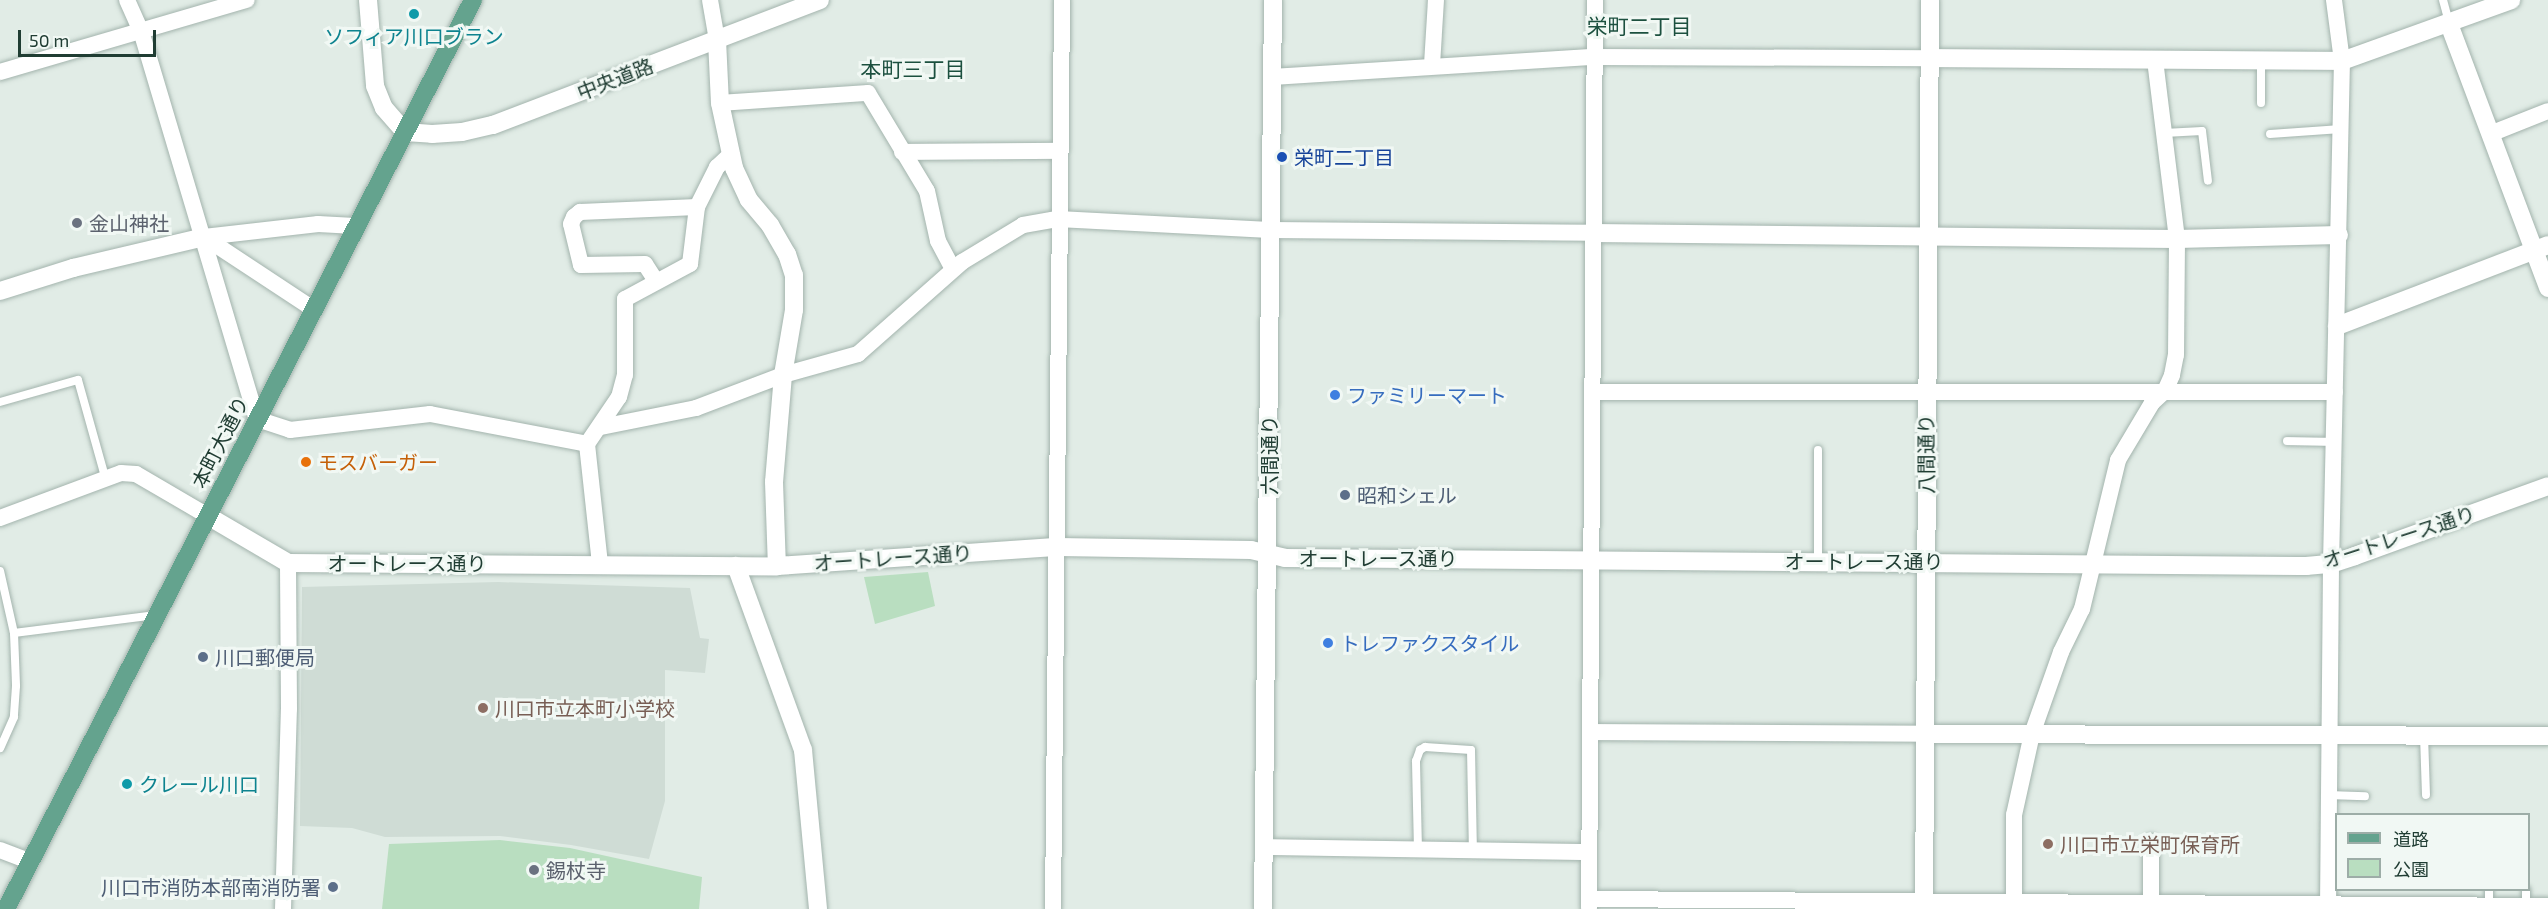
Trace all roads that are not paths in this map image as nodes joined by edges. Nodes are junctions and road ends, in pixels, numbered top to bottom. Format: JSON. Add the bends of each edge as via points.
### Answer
{"nodes":[{"id":1,"x":127,"y":0,"type":"edge"},
{"id":2,"x":247,"y":0,"type":"edge"},
{"id":3,"x":368,"y":0,"type":"edge"},
{"id":4,"x":473,"y":0,"type":"edge"},
{"id":5,"x":710,"y":0,"type":"edge"},
{"id":6,"x":820,"y":0,"type":"edge"},
{"id":7,"x":1062,"y":0,"type":"edge"},
{"id":8,"x":1273,"y":0,"type":"edge"},
{"id":9,"x":1436,"y":0,"type":"edge"},
{"id":10,"x":1594,"y":0,"type":"edge"},
{"id":11,"x":1930,"y":0,"type":"edge"},
{"id":12,"x":2334,"y":0,"type":"edge"},
{"id":13,"x":2443,"y":0,"type":"edge"},
{"id":14,"x":2511,"y":0,"type":"edge"},
{"id":15,"x":2449,"y":24,"type":"junction"},
{"id":16,"x":141,"y":31,"type":"junction"},
{"id":17,"x":717,"y":39,"type":"junction"},
{"id":18,"x":1594,"y":57,"type":"junction"},
{"id":19,"x":1930,"y":58,"type":"junction"},
{"id":20,"x":2155,"y":59,"type":"junction"},
{"id":21,"x":2261,"y":60,"type":"junction"},
{"id":22,"x":2343,"y":61,"type":"junction"},
{"id":23,"x":1432,"y":65,"type":"junction"},
{"id":24,"x":0,"y":72,"type":"edge"},
{"id":25,"x":1272,"y":77,"type":"junction"},
{"id":26,"x":720,"y":103,"type":"junction"},
{"id":27,"x":2261,"y":103,"type":"dead end"},
{"id":28,"x":2548,"y":111,"type":"edge"},
{"id":29,"x":2341,"y":129,"type":"junction"},
{"id":30,"x":405,"y":132,"type":"junction"},
{"id":31,"x":2164,"y":133,"type":"junction"},
{"id":32,"x":2270,"y":134,"type":"dead end"},
{"id":33,"x":2490,"y":134,"type":"junction"},
{"id":34,"x":1059,"y":151,"type":"junction"},
{"id":35,"x":902,"y":152,"type":"junction"},
{"id":36,"x":731,"y":154,"type":"junction"},
{"id":37,"x":2208,"y":182,"type":"dead end"},
{"id":38,"x":697,"y":207,"type":"junction"},
{"id":39,"x":1058,"y":219,"type":"junction"},
{"id":40,"x":355,"y":226,"type":"junction"},
{"id":41,"x":1270,"y":230,"type":"junction"},
{"id":42,"x":1593,"y":233,"type":"junction"},
{"id":43,"x":1928,"y":235,"type":"junction"},
{"id":44,"x":2339,"y":235,"type":"junction"},
{"id":45,"x":204,"y":237,"type":"junction"},
{"id":46,"x":2177,"y":239,"type":"junction"},
{"id":47,"x":2541,"y":248,"type":"edge"},
{"id":48,"x":953,"y":269,"type":"junction"},
{"id":49,"x":656,"y":281,"type":"junction"},
{"id":50,"x":2548,"y":288,"type":"edge"},
{"id":51,"x":0,"y":291,"type":"edge"},
{"id":52,"x":313,"y":309,"type":"junction"},
{"id":53,"x":2337,"y":326,"type":"junction"},
{"id":54,"x":783,"y":375,"type":"junction"},
{"id":55,"x":1926,"y":391,"type":"junction"},
{"id":56,"x":2165,"y":391,"type":"junction"},
{"id":57,"x":1592,"y":392,"type":"junction"},
{"id":58,"x":2335,"y":392,"type":"junction"},
{"id":59,"x":0,"y":402,"type":"edge"},
{"id":60,"x":257,"y":419,"type":"junction"},
{"id":61,"x":600,"y":427,"type":"junction"},
{"id":62,"x":2287,"y":441,"type":"dead end"},
{"id":63,"x":2334,"y":442,"type":"junction"},
{"id":64,"x":587,"y":444,"type":"junction"},
{"id":65,"x":1818,"y":450,"type":"dead end"},
{"id":66,"x":105,"y":477,"type":"junction"},
{"id":67,"x":2548,"y":486,"type":"edge"},
{"id":68,"x":208,"y":516,"type":"junction"},
{"id":69,"x":0,"y":518,"type":"edge"},
{"id":70,"x":1058,"y":547,"type":"junction"},
{"id":71,"x":1268,"y":554,"type":"junction"},
{"id":72,"x":1592,"y":560,"type":"junction"},
{"id":73,"x":1818,"y":561,"type":"junction"},
{"id":74,"x":1926,"y":562,"type":"junction"},
{"id":75,"x":288,"y":563,"type":"junction"},
{"id":76,"x":2091,"y":563,"type":"junction"},
{"id":77,"x":600,"y":564,"type":"junction"},
{"id":78,"x":2331,"y":564,"type":"junction"},
{"id":79,"x":736,"y":566,"type":"junction"},
{"id":80,"x":777,"y":566,"type":"junction"},
{"id":81,"x":0,"y":571,"type":"edge"},
{"id":82,"x":157,"y":615,"type":"junction"},
{"id":83,"x":14,"y":633,"type":"junction"},
{"id":84,"x":1590,"y":732,"type":"junction"},
{"id":85,"x":1924,"y":734,"type":"junction"},
{"id":86,"x":2032,"y":734,"type":"junction"},
{"id":87,"x":2329,"y":734,"type":"junction"},
{"id":88,"x":2424,"y":735,"type":"junction"},
{"id":89,"x":2548,"y":736,"type":"edge"},
{"id":90,"x":0,"y":748,"type":"edge"},
{"id":91,"x":2328,"y":795,"type":"junction"},
{"id":92,"x":2426,"y":795,"type":"dead end"},
{"id":93,"x":2365,"y":796,"type":"dead end"},
{"id":94,"x":2151,"y":842,"type":"dead end"},
{"id":95,"x":1264,"y":847,"type":"junction"},
{"id":96,"x":0,"y":850,"type":"edge"},
{"id":97,"x":1419,"y":851,"type":"junction"},
{"id":98,"x":1473,"y":851,"type":"junction"},
{"id":99,"x":1589,"y":852,"type":"junction"},
{"id":100,"x":31,"y":862,"type":"junction"},
{"id":101,"x":2489,"y":897,"type":"edge"},
{"id":102,"x":2526,"y":898,"type":"edge"},
{"id":103,"x":2151,"y":902,"type":"junction"},
{"id":104,"x":1589,"y":904,"type":"edge"},
{"id":105,"x":1808,"y":904,"type":"edge"},
{"id":106,"x":1924,"y":904,"type":"edge"},
{"id":107,"x":2014,"y":904,"type":"edge"},
{"id":108,"x":2079,"y":905,"type":"edge"},
{"id":109,"x":2185,"y":906,"type":"edge"},
{"id":110,"x":2548,"y":906,"type":"edge"},
{"id":111,"x":2328,"y":907,"type":"edge"},
{"id":112,"x":8,"y":908,"type":"edge"},
{"id":113,"x":283,"y":909,"type":"edge"},
{"id":114,"x":818,"y":909,"type":"edge"},
{"id":115,"x":1053,"y":909,"type":"edge"},
{"id":116,"x":1263,"y":909,"type":"edge"}],
"edges":[{"from":1,"to":16,"type":"street"},
{"from":2,"to":16,"type":"street"},
{"from":3,"to":30,"type":"street","via":[[375,86],[384,108]]},
{"from":4,"to":30,"type":"main road","name":"本町大通り"},
{"from":5,"to":17,"type":"street"},
{"from":6,"to":17,"type":"street","name":"中央道路"},
{"from":7,"to":34,"type":"street"},
{"from":8,"to":25,"type":"street","name":"六間通り"},
{"from":9,"to":23,"type":"street"},
{"from":10,"to":18,"type":"street"},
{"from":11,"to":19,"type":"street","name":"八間通り"},
{"from":12,"to":22,"type":"street"},
{"from":13,"to":15,"type":"lane"},
{"from":14,"to":15,"type":"street"},
{"from":15,"to":22,"type":"street"},
{"from":15,"to":33,"type":"street"},
{"from":16,"to":24,"type":"street"},
{"from":16,"to":45,"type":"street"},
{"from":17,"to":26,"type":"street"},
{"from":17,"to":30,"type":"street","name":"中央道路","via":[[493,125],[462,132]]},
{"from":18,"to":19,"type":"street"},
{"from":18,"to":23,"type":"street"},
{"from":18,"to":42,"type":"street"},
{"from":19,"to":20,"type":"street"},
{"from":19,"to":43,"type":"street","name":"八間通り"},
{"from":20,"to":21,"type":"street"},
{"from":20,"to":31,"type":"street"},
{"from":21,"to":22,"type":"street"},
{"from":21,"to":27,"type":"lane"},
{"from":22,"to":29,"type":"street"},
{"from":23,"to":25,"type":"street"},
{"from":25,"to":41,"type":"street","name":"六間通り"},
{"from":26,"to":35,"type":"street","via":[[868,93]]},
{"from":26,"to":36,"type":"street"},
{"from":28,"to":33,"type":"street"},
{"from":29,"to":32,"type":"lane"},
{"from":29,"to":44,"type":"street"},
{"from":30,"to":40,"type":"main road","name":"本町大通り"},
{"from":31,"to":37,"type":"lane","via":[[2202,131]]},
{"from":31,"to":46,"type":"street"},
{"from":33,"to":47,"type":"street"},
{"from":34,"to":35,"type":"street"},
{"from":34,"to":39,"type":"street"},
{"from":35,"to":48,"type":"street","via":[[927,191],[938,241]]},
{"from":36,"to":38,"type":"street","via":[[717,167]]},
{"from":36,"to":54,"type":"street","via":[[749,200],[770,225],[794,275],[794,310]]},
{"from":38,"to":49,"type":"street","via":[[690,264]]},
{"from":38,"to":49,"type":"street","via":[[580,212],[574,217],[571,224],[581,265],[645,264]]},
{"from":39,"to":41,"type":"street"},
{"from":39,"to":48,"type":"street","via":[[1023,225]]},
{"from":39,"to":70,"type":"street"},
{"from":40,"to":45,"type":"street","via":[[318,224]]},
{"from":40,"to":52,"type":"main road","name":"本町大通り"},
{"from":41,"to":42,"type":"street"},
{"from":41,"to":71,"type":"street","name":"六間通り"},
{"from":42,"to":43,"type":"street"},
{"from":42,"to":57,"type":"street"},
{"from":43,"to":46,"type":"street"},
{"from":43,"to":55,"type":"street","name":"八間通り"},
{"from":44,"to":46,"type":"street"},
{"from":44,"to":53,"type":"street"},
{"from":45,"to":51,"type":"street","via":[[73,268]]},
{"from":45,"to":52,"type":"street"},
{"from":45,"to":60,"type":"street"},
{"from":46,"to":56,"type":"street","via":[[2176,355]]},
{"from":47,"to":50,"type":"street"},
{"from":47,"to":53,"type":"street"},
{"from":48,"to":54,"type":"street","via":[[858,354]]},
{"from":49,"to":61,"type":"street","via":[[626,299],[625,375],[618,397]]},
{"from":52,"to":60,"type":"main road","name":"本町大通り"},
{"from":53,"to":58,"type":"street"},
{"from":54,"to":61,"type":"street","via":[[696,408]]},
{"from":54,"to":80,"type":"street","via":[[774,482]]},
{"from":55,"to":56,"type":"street"},
{"from":55,"to":57,"type":"street"},
{"from":55,"to":74,"type":"street","name":"八間通り"},
{"from":56,"to":58,"type":"street"},
{"from":56,"to":76,"type":"street","via":[[2152,403],[2118,460]]},
{"from":57,"to":72,"type":"street"},
{"from":58,"to":63,"type":"street"},
{"from":59,"to":66,"type":"lane","via":[[78,380]]},
{"from":60,"to":64,"type":"street","via":[[290,430],[430,414]]},
{"from":60,"to":68,"type":"main road","name":"本町大通り"},
{"from":61,"to":64,"type":"street"},
{"from":62,"to":63,"type":"lane"},
{"from":63,"to":78,"type":"street"},
{"from":64,"to":77,"type":"street"},
{"from":65,"to":73,"type":"lane"},
{"from":66,"to":68,"type":"street","via":[[136,474]]},
{"from":66,"to":69,"type":"street"},
{"from":67,"to":78,"type":"street","name":"オートレース通り"},
{"from":68,"to":75,"type":"street"},
{"from":68,"to":82,"type":"main road","name":"本町大通り"},
{"from":70,"to":71,"type":"street","name":"オートレース通り","via":[[1251,550]]},
{"from":70,"to":80,"type":"street","name":"オートレース通り"},
{"from":70,"to":115,"type":"street"},
{"from":71,"to":72,"type":"street","name":"オートレース通り","via":[[1285,558]]},
{"from":71,"to":95,"type":"street","name":"六間通り"},
{"from":72,"to":73,"type":"street","name":"オートレース通り"},
{"from":72,"to":84,"type":"street"},
{"from":73,"to":74,"type":"street","name":"オートレース通り"},
{"from":74,"to":76,"type":"street","name":"オートレース通り"},
{"from":74,"to":85,"type":"street","name":"八間通り"},
{"from":75,"to":77,"type":"street","name":"オートレース通り"},
{"from":75,"to":113,"type":"street","via":[[289,709]]},
{"from":76,"to":78,"type":"street","name":"オートレース通り"},
{"from":76,"to":86,"type":"street","via":[[2082,609],[2061,652]]},
{"from":77,"to":79,"type":"street","name":"オートレース通り"},
{"from":78,"to":87,"type":"street"},
{"from":79,"to":80,"type":"street","name":"オートレース通り"},
{"from":79,"to":114,"type":"street","via":[[803,750]]},
{"from":81,"to":83,"type":"lane"},
{"from":82,"to":83,"type":"lane"},
{"from":82,"to":100,"type":"main road","name":"本町大通り"},
{"from":83,"to":90,"type":"lane","via":[[14,717]]},
{"from":84,"to":85,"type":"street"},
{"from":84,"to":99,"type":"street"},
{"from":85,"to":86,"type":"street"},
{"from":85,"to":106,"type":"street","name":"八間通り"},
{"from":86,"to":87,"type":"street"},
{"from":86,"to":107,"type":"street","via":[[2014,815]]},
{"from":87,"to":88,"type":"street"},
{"from":87,"to":91,"type":"street"},
{"from":88,"to":89,"type":"street"},
{"from":88,"to":92,"type":"lane"},
{"from":91,"to":93,"type":"lane"},
{"from":91,"to":111,"type":"street"},
{"from":94,"to":103,"type":"street"},
{"from":95,"to":97,"type":"street"},
{"from":95,"to":116,"type":"street","name":"六間通り"},
{"from":96,"to":100,"type":"street"},
{"from":97,"to":98,"type":"street"},
{"from":97,"to":98,"type":"lane","via":[[1416,761],[1425,747],[1471,750]]},
{"from":98,"to":99,"type":"street"},
{"from":99,"to":104,"type":"street"},
{"from":100,"to":112,"type":"main road","name":"本町大通り"},
{"from":101,"to":102,"type":"street"},
{"from":101,"to":111,"type":"street"},
{"from":102,"to":110,"type":"street"},
{"from":103,"to":108,"type":"street"},
{"from":103,"to":109,"type":"street"},
{"from":104,"to":105,"type":"street"},
{"from":105,"to":106,"type":"street"},
{"from":106,"to":107,"type":"street"},
{"from":107,"to":108,"type":"street"},
{"from":109,"to":111,"type":"street"}]}
